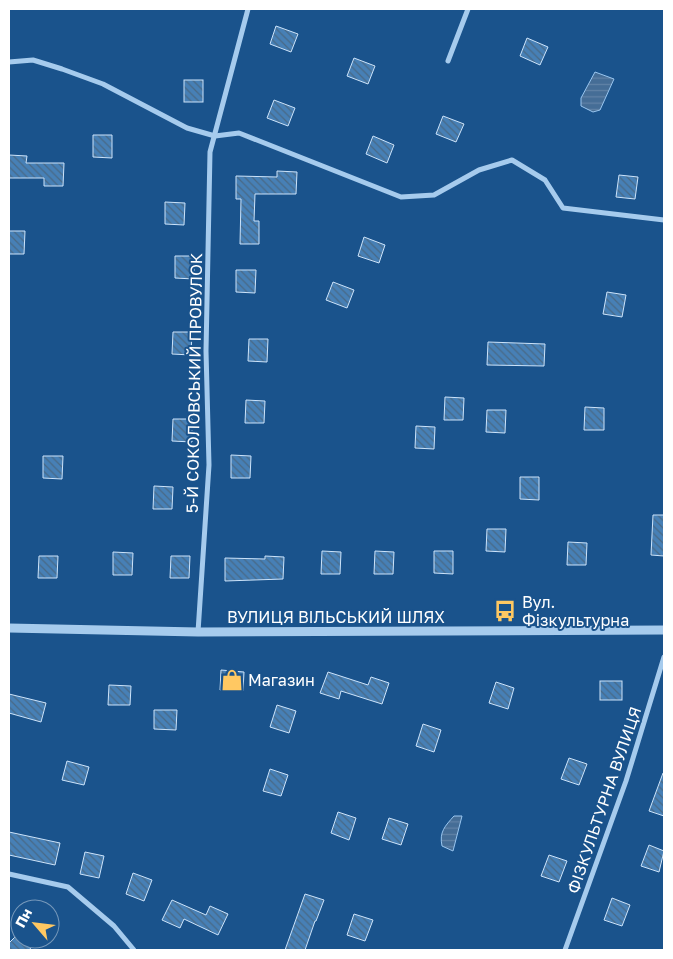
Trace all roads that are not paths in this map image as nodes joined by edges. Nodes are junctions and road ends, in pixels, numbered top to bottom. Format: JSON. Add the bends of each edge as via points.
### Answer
{"nodes":[{"id":1,"x":248,"y":9,"type":"edge"},
{"id":2,"x":468,"y":9,"type":"edge"},
{"id":3,"x":448,"y":61,"type":"dead end"},
{"id":4,"x":9,"y":62,"type":"edge"},
{"id":5,"x":215,"y":136,"type":"junction"},
{"id":6,"x":664,"y":220,"type":"edge"},
{"id":7,"x":9,"y":628,"type":"edge"},
{"id":8,"x":664,"y":630,"type":"edge"},
{"id":9,"x":198,"y":632,"type":"junction"},
{"id":10,"x":664,"y":657,"type":"edge"},
{"id":11,"x":9,"y":874,"type":"edge"},
{"id":12,"x":134,"y":950,"type":"edge"},
{"id":13,"x":566,"y":950,"type":"edge"}],
"edges":[{"from":1,"to":5,"type":"street","name":"5-Й СОКОЛОВСЬКИЙ ПРОВУЛОК"},
{"from":2,"to":3,"type":"street"},
{"from":4,"to":5,"type":"street","via":[[33,60],[62,68],[103,84],[187,128]]},
{"from":5,"to":6,"type":"street","via":[[239,133],[400,197],[434,195],[479,170],[512,160],[544,180],[563,208]]},
{"from":5,"to":9,"type":"street","name":"5-Й СОКОЛОВСЬКИЙ ПРОВУЛОК","via":[[210,152],[206,351],[209,465]]},
{"from":7,"to":9,"type":"street","name":"ВУЛИЦЯ ВІЛЬСЬКИЙ ШЛЯХ"},
{"from":8,"to":9,"type":"street","name":"ВУЛИЦЯ ВІЛЬСЬКИЙ ШЛЯХ"},
{"from":10,"to":13,"type":"street","name":"ФІЗКУЛЬТУРНА ВУЛИЦЯ","via":[[626,781]]},
{"from":11,"to":12,"type":"street","via":[[68,887],[114,926]]}]}
